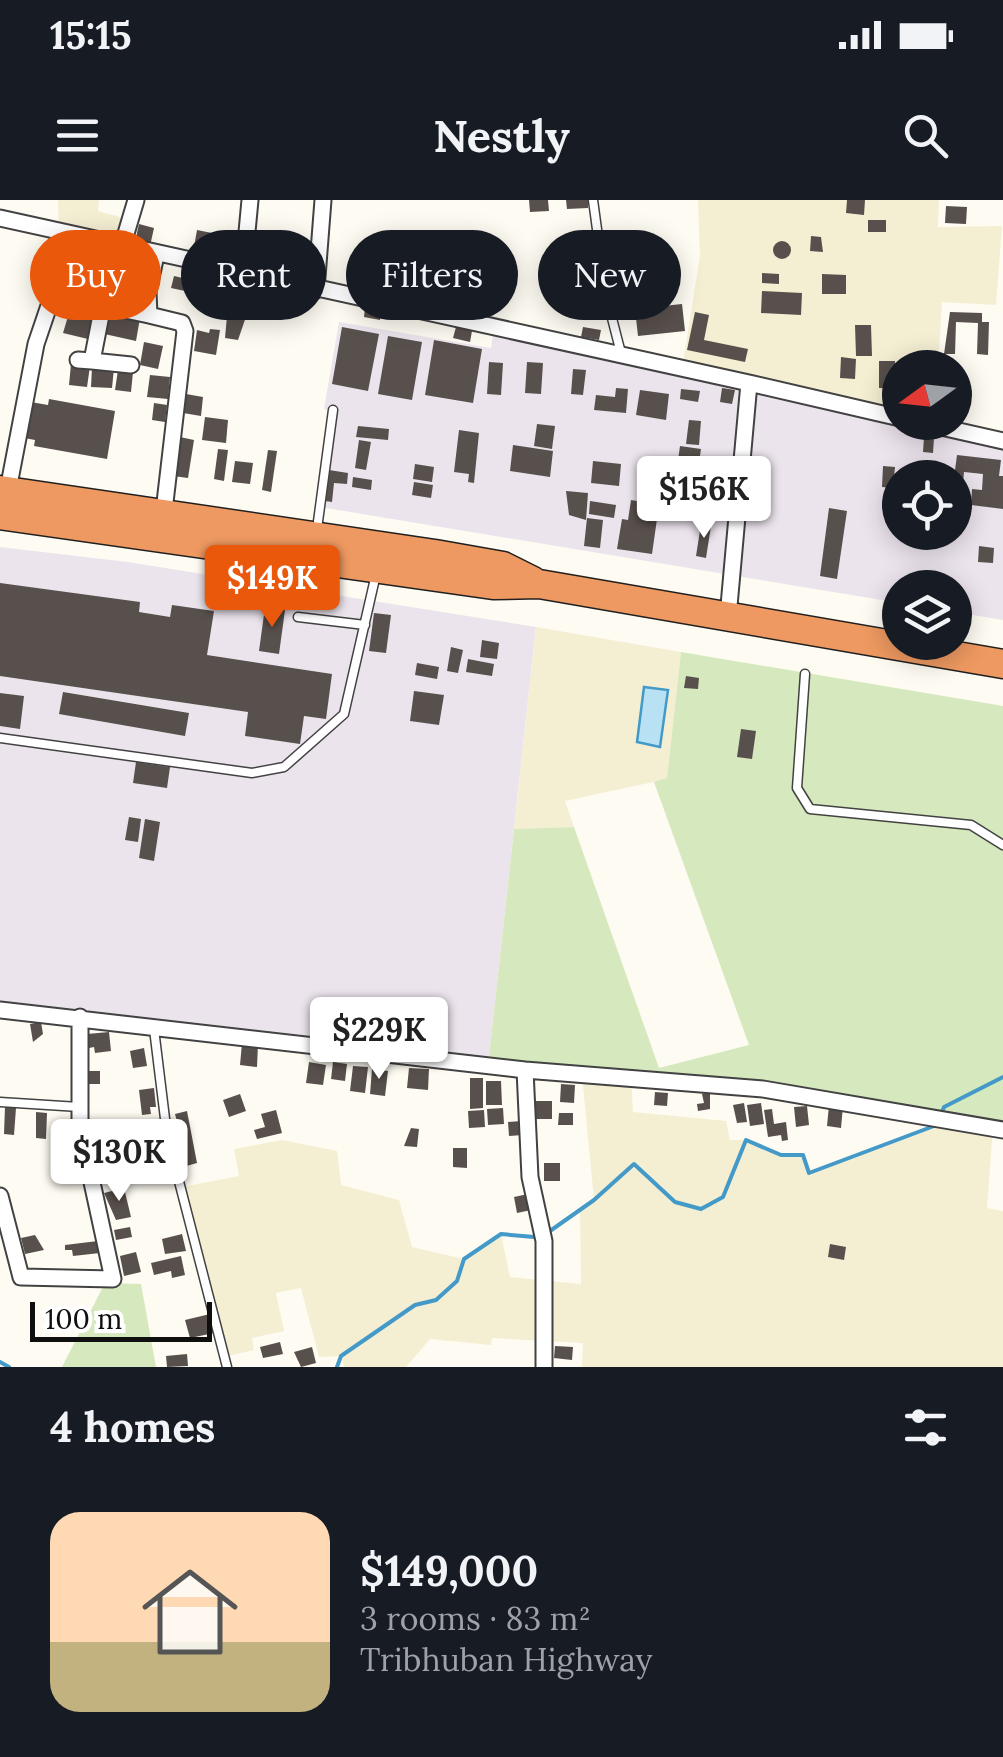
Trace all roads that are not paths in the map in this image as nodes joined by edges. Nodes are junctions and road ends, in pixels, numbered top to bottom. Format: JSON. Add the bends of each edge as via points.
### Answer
{"nodes":[{"id":1,"x":136,"y":200,"type":"edge"},
{"id":2,"x":250,"y":200,"type":"edge"},
{"id":3,"x":323,"y":200,"type":"edge"},
{"id":4,"x":593,"y":200,"type":"edge"},
{"id":5,"x":0,"y":218,"type":"edge"},
{"id":6,"x":52,"y":230,"type":"edge"},
{"id":7,"x":127,"y":230,"type":"edge"},
{"id":8,"x":247,"y":230,"type":"edge"},
{"id":9,"x":321,"y":230,"type":"edge"},
{"id":10,"x":326,"y":292,"type":"edge"},
{"id":11,"x":161,"y":318,"type":"edge"},
{"id":12,"x":44,"y":320,"type":"edge"},
{"id":13,"x":99,"y":320,"type":"edge"},
{"id":14,"x":622,"y":356,"type":"junction"},
{"id":15,"x":131,"y":366,"type":"dead end"},
{"id":16,"x":748,"y":383,"type":"junction"},
{"id":17,"x":332,"y":410,"type":"dead end"},
{"id":18,"x":882,"y":414,"type":"edge"},
{"id":19,"x":972,"y":435,"type":"edge"},
{"id":20,"x":1003,"y":442,"type":"edge"},
{"id":21,"x":3,"y":499,"type":"edge"},
{"id":22,"x":164,"y":511,"type":"junction"},
{"id":23,"x":316,"y":536,"type":"junction"},
{"id":24,"x":377,"y":568,"type":"junction"},
{"id":25,"x":539,"y":584,"type":"junction"},
{"id":26,"x":298,"y":617,"type":"dead end"},
{"id":27,"x":728,"y":617,"type":"junction"},
{"id":28,"x":365,"y":626,"type":"junction"},
{"id":29,"x":1003,"y":664,"type":"edge"},
{"id":30,"x":805,"y":674,"type":"dead end"},
{"id":31,"x":0,"y":738,"type":"edge"},
{"id":32,"x":1003,"y":844,"type":"edge"},
{"id":33,"x":0,"y":1010,"type":"edge"},
{"id":34,"x":80,"y":1017,"type":"junction"},
{"id":35,"x":154,"y":1029,"type":"junction"},
{"id":36,"x":526,"y":1070,"type":"junction"},
{"id":37,"x":0,"y":1102,"type":"edge"},
{"id":38,"x":80,"y":1106,"type":"junction"},
{"id":39,"x":1003,"y":1130,"type":"edge"},
{"id":40,"x":0,"y":1196,"type":"edge"},
{"id":41,"x":227,"y":1367,"type":"edge"},
{"id":42,"x":544,"y":1367,"type":"edge"}],
"edges":[{"from":1,"to":7,"type":"street"},
{"from":2,"to":8,"type":"street"},
{"from":3,"to":9,"type":"street"},
{"from":4,"to":14,"type":"lane"},
{"from":5,"to":6,"type":"street"},
{"from":10,"to":14,"type":"street"},
{"from":11,"to":22,"type":"street","via":[[182,324],[185,332]]},
{"from":12,"to":21,"type":"street"},
{"from":13,"to":15,"type":"street","via":[[85,360]]},
{"from":14,"to":16,"type":"street"},
{"from":16,"to":18,"type":"street"},
{"from":16,"to":27,"type":"street"},
{"from":17,"to":23,"type":"lane"},
{"from":19,"to":20,"type":"street"},
{"from":21,"to":22,"type":"highway"},
{"from":21,"to":24,"type":"highway"},
{"from":22,"to":23,"type":"highway"},
{"from":23,"to":25,"type":"highway","via":[[503,566]]},
{"from":24,"to":25,"type":"highway","via":[[493,585]]},
{"from":24,"to":28,"type":"lane"},
{"from":25,"to":27,"type":"highway"},
{"from":26,"to":28,"type":"lane"},
{"from":27,"to":29,"type":"highway"},
{"from":28,"to":31,"type":"lane","via":[[344,714],[284,766],[252,773]]},
{"from":30,"to":32,"type":"lane","via":[[797,788],[810,809],[971,825]]},
{"from":33,"to":34,"type":"street"},
{"from":34,"to":35,"type":"street"},
{"from":34,"to":38,"type":"street"},
{"from":35,"to":36,"type":"street"},
{"from":35,"to":41,"type":"lane","via":[[167,1135]]},
{"from":36,"to":39,"type":"street","via":[[763,1089]]},
{"from":36,"to":42,"type":"street","via":[[530,1177],[544,1240]]},
{"from":37,"to":38,"type":"lane"},
{"from":38,"to":40,"type":"street","via":[[113,1279],[21,1277]]}]}
